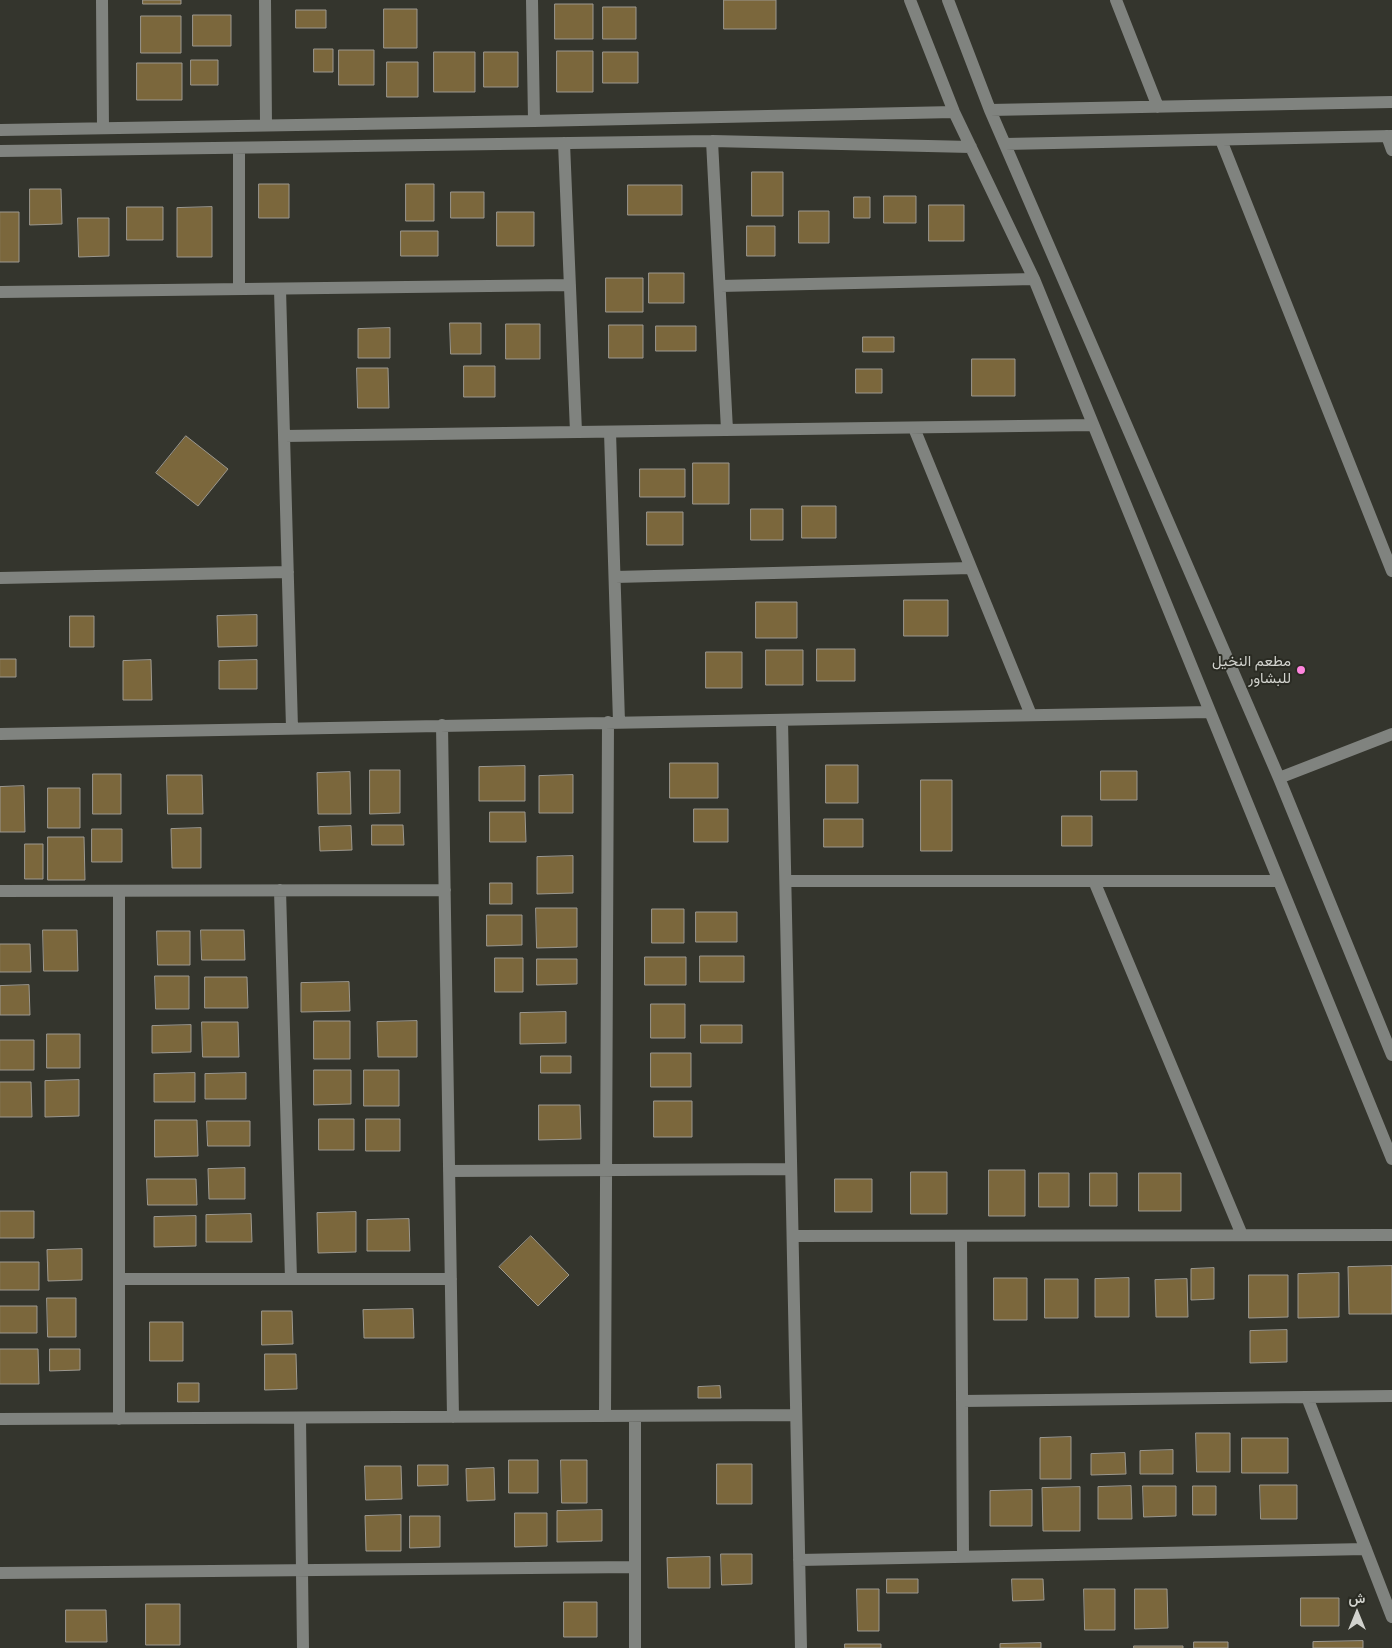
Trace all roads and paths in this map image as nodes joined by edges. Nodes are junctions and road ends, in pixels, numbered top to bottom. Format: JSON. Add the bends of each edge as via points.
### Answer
{"nodes":[{"id":1,"x":102,"y":0,"type":"edge"},
{"id":2,"x":265,"y":0,"type":"edge"},
{"id":3,"x":532,"y":0,"type":"edge"},
{"id":4,"x":910,"y":0,"type":"edge"},
{"id":5,"x":948,"y":0,"type":"edge"},
{"id":6,"x":1116,"y":0,"type":"edge"},
{"id":7,"x":1392,"y":102,"type":"edge"},
{"id":8,"x":1158,"y":107,"type":"junction"},
{"id":9,"x":990,"y":110,"type":"junction"},
{"id":10,"x":954,"y":112,"type":"junction"},
{"id":11,"x":534,"y":121,"type":"junction"},
{"id":12,"x":475,"y":122,"type":"junction"},
{"id":13,"x":266,"y":125,"type":"junction"},
{"id":14,"x":103,"y":128,"type":"junction"},
{"id":15,"x":0,"y":130,"type":"edge"},
{"id":16,"x":1389,"y":136,"type":"edge"},
{"id":17,"x":1221,"y":140,"type":"junction"},
{"id":18,"x":712,"y":141,"type":"junction"},
{"id":19,"x":564,"y":143,"type":"junction"},
{"id":20,"x":477,"y":144,"type":"junction"},
{"id":21,"x":1005,"y":144,"type":"junction"},
{"id":22,"x":971,"y":147,"type":"junction"},
{"id":23,"x":239,"y":148,"type":"junction"},
{"id":24,"x":1392,"y":150,"type":"edge"},
{"id":25,"x":0,"y":151,"type":"edge"},
{"id":26,"x":1034,"y":279,"type":"junction"},
{"id":27,"x":570,"y":286,"type":"junction"},
{"id":28,"x":720,"y":286,"type":"junction"},
{"id":29,"x":239,"y":289,"type":"junction"},
{"id":30,"x":280,"y":289,"type":"junction"},
{"id":31,"x":0,"y":292,"type":"edge"},
{"id":32,"x":1094,"y":426,"type":"junction"},
{"id":33,"x":914,"y":428,"type":"junction"},
{"id":34,"x":727,"y":430,"type":"junction"},
{"id":35,"x":576,"y":432,"type":"junction"},
{"id":36,"x":610,"y":432,"type":"junction"},
{"id":37,"x":284,"y":436,"type":"junction"},
{"id":38,"x":971,"y":568,"type":"junction"},
{"id":39,"x":1392,"y":571,"type":"edge"},
{"id":40,"x":288,"y":572,"type":"junction"},
{"id":41,"x":615,"y":577,"type":"junction"},
{"id":42,"x":0,"y":578,"type":"edge"},
{"id":43,"x":1210,"y":712,"type":"junction"},
{"id":44,"x":1031,"y":715,"type":"junction"},
{"id":45,"x":782,"y":720,"type":"junction"},
{"id":46,"x":614,"y":722,"type":"junction"},
{"id":47,"x":442,"y":725,"type":"junction"},
{"id":48,"x":292,"y":728,"type":"junction"},
{"id":49,"x":0,"y":734,"type":"edge"},
{"id":50,"x":1392,"y":734,"type":"edge"},
{"id":51,"x":1279,"y":778,"type":"junction"},
{"id":52,"x":786,"y":881,"type":"junction"},
{"id":53,"x":1094,"y":881,"type":"junction"},
{"id":54,"x":1279,"y":881,"type":"junction"},
{"id":55,"x":280,"y":890,"type":"junction"},
{"id":56,"x":445,"y":890,"type":"junction"},
{"id":57,"x":0,"y":891,"type":"edge"},
{"id":58,"x":119,"y":891,"type":"junction"},
{"id":59,"x":1392,"y":1055,"type":"edge"},
{"id":60,"x":1392,"y":1160,"type":"edge"},
{"id":61,"x":792,"y":1169,"type":"junction"},
{"id":62,"x":606,"y":1170,"type":"junction"},
{"id":63,"x":449,"y":1171,"type":"junction"},
{"id":64,"x":1242,"y":1235,"type":"junction"},
{"id":65,"x":1392,"y":1235,"type":"edge"},
{"id":66,"x":793,"y":1236,"type":"junction"},
{"id":67,"x":962,"y":1236,"type":"junction"},
{"id":68,"x":119,"y":1279,"type":"junction"},
{"id":69,"x":291,"y":1279,"type":"junction"},
{"id":70,"x":451,"y":1279,"type":"junction"},
{"id":71,"x":1392,"y":1396,"type":"edge"},
{"id":72,"x":1307,"y":1397,"type":"junction"},
{"id":73,"x":962,"y":1401,"type":"junction"},
{"id":74,"x":796,"y":1415,"type":"junction"},
{"id":75,"x":605,"y":1416,"type":"junction"},
{"id":76,"x":636,"y":1416,"type":"junction"},
{"id":77,"x":453,"y":1417,"type":"junction"},
{"id":78,"x":300,"y":1418,"type":"junction"},
{"id":79,"x":119,"y":1419,"type":"junction"},
{"id":80,"x":0,"y":1420,"type":"edge"},
{"id":81,"x":1366,"y":1549,"type":"junction"},
{"id":82,"x":963,"y":1557,"type":"junction"},
{"id":83,"x":799,"y":1560,"type":"junction"},
{"id":84,"x":636,"y":1567,"type":"junction"},
{"id":85,"x":302,"y":1570,"type":"junction"},
{"id":86,"x":0,"y":1573,"type":"edge"},
{"id":87,"x":1392,"y":1618,"type":"edge"},
{"id":88,"x":303,"y":1648,"type":"edge"},
{"id":89,"x":636,"y":1648,"type":"edge"},
{"id":90,"x":801,"y":1648,"type":"edge"}],
"edges":[{"from":1,"to":14,"type":"street"},
{"from":2,"to":13,"type":"street"},
{"from":3,"to":11,"type":"street"},
{"from":4,"to":10,"type":"street"},
{"from":5,"to":9,"type":"street"},
{"from":6,"to":8,"type":"street"},
{"from":7,"to":8,"type":"street"},
{"from":8,"to":9,"type":"street"},
{"from":9,"to":21,"type":"street"},
{"from":10,"to":11,"type":"street"},
{"from":10,"to":22,"type":"street"},
{"from":11,"to":12,"type":"street"},
{"from":12,"to":13,"type":"street"},
{"from":12,"to":20,"type":"street"},
{"from":13,"to":14,"type":"street"},
{"from":14,"to":15,"type":"street"},
{"from":16,"to":17,"type":"street"},
{"from":16,"to":24,"type":"street"},
{"from":17,"to":21,"type":"street"},
{"from":17,"to":39,"type":"street"},
{"from":18,"to":19,"type":"street"},
{"from":18,"to":22,"type":"street"},
{"from":18,"to":28,"type":"street"},
{"from":19,"to":20,"type":"street"},
{"from":19,"to":27,"type":"street"},
{"from":20,"to":23,"type":"street"},
{"from":21,"to":51,"type":"street"},
{"from":22,"to":26,"type":"street"},
{"from":23,"to":25,"type":"street"},
{"from":23,"to":29,"type":"street"},
{"from":26,"to":28,"type":"street"},
{"from":26,"to":32,"type":"street"},
{"from":27,"to":30,"type":"street"},
{"from":27,"to":35,"type":"street"},
{"from":28,"to":34,"type":"street"},
{"from":29,"to":30,"type":"street"},
{"from":29,"to":31,"type":"street"},
{"from":30,"to":37,"type":"street"},
{"from":32,"to":33,"type":"street"},
{"from":32,"to":43,"type":"street"},
{"from":33,"to":34,"type":"street"},
{"from":33,"to":38,"type":"street"},
{"from":34,"to":36,"type":"street"},
{"from":35,"to":36,"type":"street"},
{"from":35,"to":37,"type":"street"},
{"from":36,"to":41,"type":"street"},
{"from":37,"to":40,"type":"street"},
{"from":38,"to":41,"type":"street"},
{"from":38,"to":44,"type":"street"},
{"from":40,"to":42,"type":"street"},
{"from":40,"to":48,"type":"street"},
{"from":41,"to":46,"type":"street"},
{"from":43,"to":44,"type":"street"},
{"from":43,"to":54,"type":"street"},
{"from":44,"to":45,"type":"street"},
{"from":45,"to":46,"type":"street"},
{"from":45,"to":52,"type":"street"},
{"from":46,"to":47,"type":"street"},
{"from":46,"to":62,"type":"street"},
{"from":47,"to":48,"type":"street"},
{"from":47,"to":56,"type":"street"},
{"from":48,"to":49,"type":"street"},
{"from":50,"to":51,"type":"street"},
{"from":51,"to":59,"type":"street"},
{"from":52,"to":53,"type":"street"},
{"from":52,"to":61,"type":"street"},
{"from":53,"to":54,"type":"street"},
{"from":53,"to":64,"type":"street"},
{"from":54,"to":60,"type":"street"},
{"from":55,"to":56,"type":"street"},
{"from":55,"to":58,"type":"street"},
{"from":55,"to":69,"type":"street"},
{"from":56,"to":63,"type":"street"},
{"from":57,"to":58,"type":"street"},
{"from":58,"to":68,"type":"street"},
{"from":61,"to":62,"type":"street"},
{"from":61,"to":66,"type":"street"},
{"from":62,"to":63,"type":"street"},
{"from":62,"to":75,"type":"street"},
{"from":63,"to":70,"type":"street"},
{"from":64,"to":65,"type":"street"},
{"from":64,"to":67,"type":"street"},
{"from":66,"to":67,"type":"street"},
{"from":66,"to":74,"type":"street"},
{"from":67,"to":73,"type":"street"},
{"from":68,"to":69,"type":"street"},
{"from":68,"to":79,"type":"street"},
{"from":69,"to":70,"type":"street"},
{"from":70,"to":77,"type":"street"},
{"from":71,"to":72,"type":"street"},
{"from":72,"to":73,"type":"street"},
{"from":72,"to":81,"type":"street"},
{"from":73,"to":82,"type":"street"},
{"from":74,"to":76,"type":"street"},
{"from":74,"to":83,"type":"street"},
{"from":75,"to":76,"type":"street"},
{"from":75,"to":77,"type":"street"},
{"from":76,"to":84,"type":"street"},
{"from":77,"to":78,"type":"street"},
{"from":78,"to":79,"type":"street"},
{"from":78,"to":85,"type":"street"},
{"from":79,"to":80,"type":"street"},
{"from":81,"to":82,"type":"street"},
{"from":81,"to":87,"type":"street"},
{"from":82,"to":83,"type":"street"},
{"from":83,"to":90,"type":"street"},
{"from":84,"to":85,"type":"street"},
{"from":84,"to":89,"type":"street"},
{"from":85,"to":86,"type":"street"},
{"from":85,"to":88,"type":"street"}]}
